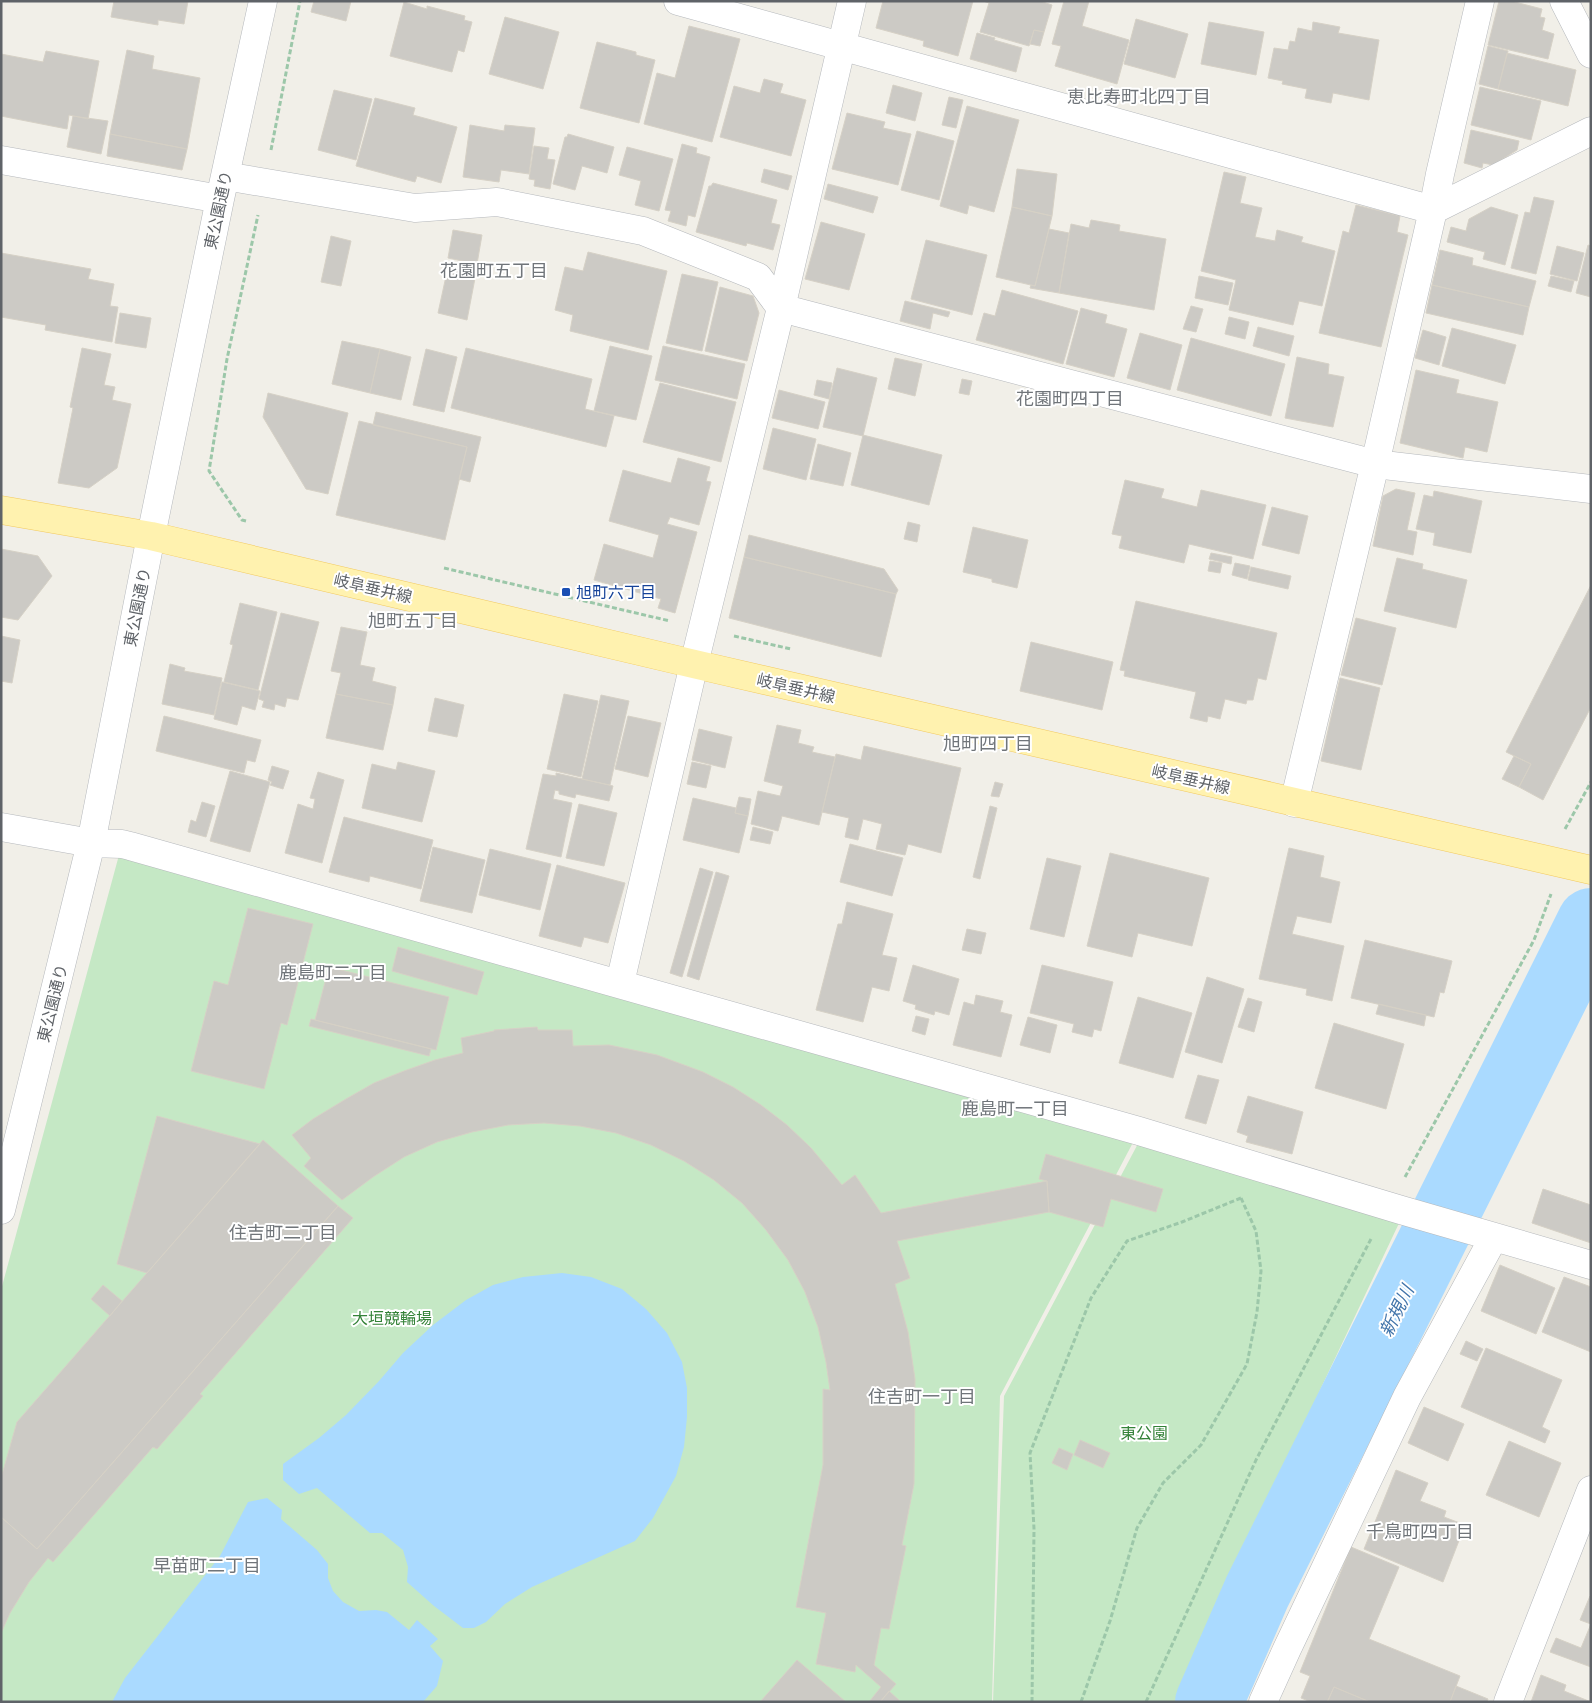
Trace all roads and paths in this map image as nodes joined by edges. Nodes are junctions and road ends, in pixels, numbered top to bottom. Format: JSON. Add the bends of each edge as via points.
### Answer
{"nodes":[{"id":1,"x":263,"y":1,"type":"edge"},
{"id":2,"x":678,"y":1,"type":"edge"},
{"id":3,"x":852,"y":1,"type":"edge"},
{"id":4,"x":1480,"y":1,"type":"edge"},
{"id":5,"x":1564,"y":1,"type":"edge"},
{"id":6,"x":842,"y":46,"type":"junction"},
{"id":7,"x":1591,"y":54,"type":"edge"},
{"id":8,"x":1591,"y":131,"type":"edge"},
{"id":9,"x":1,"y":160,"type":"edge"},
{"id":10,"x":222,"y":188,"type":"junction"},
{"id":11,"x":1433,"y":210,"type":"junction"},
{"id":12,"x":781,"y":308,"type":"junction"},
{"id":13,"x":1375,"y":464,"type":"junction"},
{"id":14,"x":1591,"y":489,"type":"edge"},
{"id":15,"x":1,"y":510,"type":"edge"},
{"id":16,"x":151,"y":536,"type":"junction"},
{"id":17,"x":694,"y":664,"type":"junction"},
{"id":18,"x":1591,"y":782,"type":"edge"},
{"id":19,"x":1294,"y":803,"type":"junction"},
{"id":20,"x":1,"y":827,"type":"edge"},
{"id":21,"x":91,"y":843,"type":"junction"},
{"id":22,"x":1576,"y":867,"type":"edge"},
{"id":23,"x":620,"y":983,"type":"junction"},
{"id":24,"x":1283,"y":1174,"type":"junction"},
{"id":25,"x":1241,"y":1198,"type":"junction"},
{"id":26,"x":1395,"y":1208,"type":"junction"},
{"id":27,"x":1,"y":1210,"type":"edge"},
{"id":28,"x":1486,"y":1234,"type":"junction"},
{"id":29,"x":1591,"y":1265,"type":"edge"},
{"id":30,"x":1591,"y":1490,"type":"edge"},
{"id":31,"x":1032,"y":1702,"type":"edge"},
{"id":32,"x":1081,"y":1702,"type":"edge"},
{"id":33,"x":1146,"y":1702,"type":"edge"},
{"id":34,"x":1263,"y":1702,"type":"edge"},
{"id":35,"x":1508,"y":1702,"type":"edge"}],
"edges":[{"from":1,"to":10,"type":"street","name":"東公園通り"},
{"from":2,"to":6,"type":"street"},
{"from":3,"to":6,"type":"street"},
{"from":4,"to":11,"type":"street"},
{"from":5,"to":7,"type":"street"},
{"from":6,"to":11,"type":"street"},
{"from":6,"to":12,"type":"street"},
{"from":8,"to":11,"type":"street"},
{"from":9,"to":10,"type":"street"},
{"from":10,"to":12,"type":"street","via":[[415,208],[497,202],[644,232],[758,277]]},
{"from":10,"to":16,"type":"street","name":"東公園通り"},
{"from":11,"to":13,"type":"street"},
{"from":12,"to":13,"type":"street"},
{"from":12,"to":17,"type":"street"},
{"from":13,"to":14,"type":"street"},
{"from":13,"to":19,"type":"street"},
{"from":15,"to":16,"type":"main road","name":"岐阜垂井線"},
{"from":16,"to":17,"type":"main road","name":"岐阜垂井線"},
{"from":16,"to":21,"type":"street","name":"東公園通り"},
{"from":17,"to":19,"type":"main road","name":"岐阜垂井線"},
{"from":17,"to":23,"type":"street"},
{"from":18,"to":22,"type":"path","via":[[1565,829]]},
{"from":19,"to":22,"type":"main road","name":"岐阜垂井線"},
{"from":20,"to":21,"type":"street"},
{"from":21,"to":23,"type":"street","via":[[130,846]]},
{"from":21,"to":27,"type":"street","name":"東公園通り"},
{"from":22,"to":26,"type":"path","via":[[1550,897],[1534,940]]},
{"from":23,"to":24,"type":"street"},
{"from":24,"to":25,"type":"path"},
{"from":24,"to":26,"type":"street"},
{"from":25,"to":31,"type":"path","via":[[1127,1241],[1091,1298],[1030,1453],[1034,1529]]},
{"from":25,"to":32,"type":"path","via":[[1256,1231],[1261,1271],[1247,1364],[1201,1445],[1163,1483],[1137,1528],[1110,1621]]},
{"from":26,"to":28,"type":"street"},
{"from":26,"to":33,"type":"path","via":[[1256,1460]]},
{"from":28,"to":29,"type":"street"},
{"from":28,"to":34,"type":"street"},
{"from":30,"to":35,"type":"street"}]}
